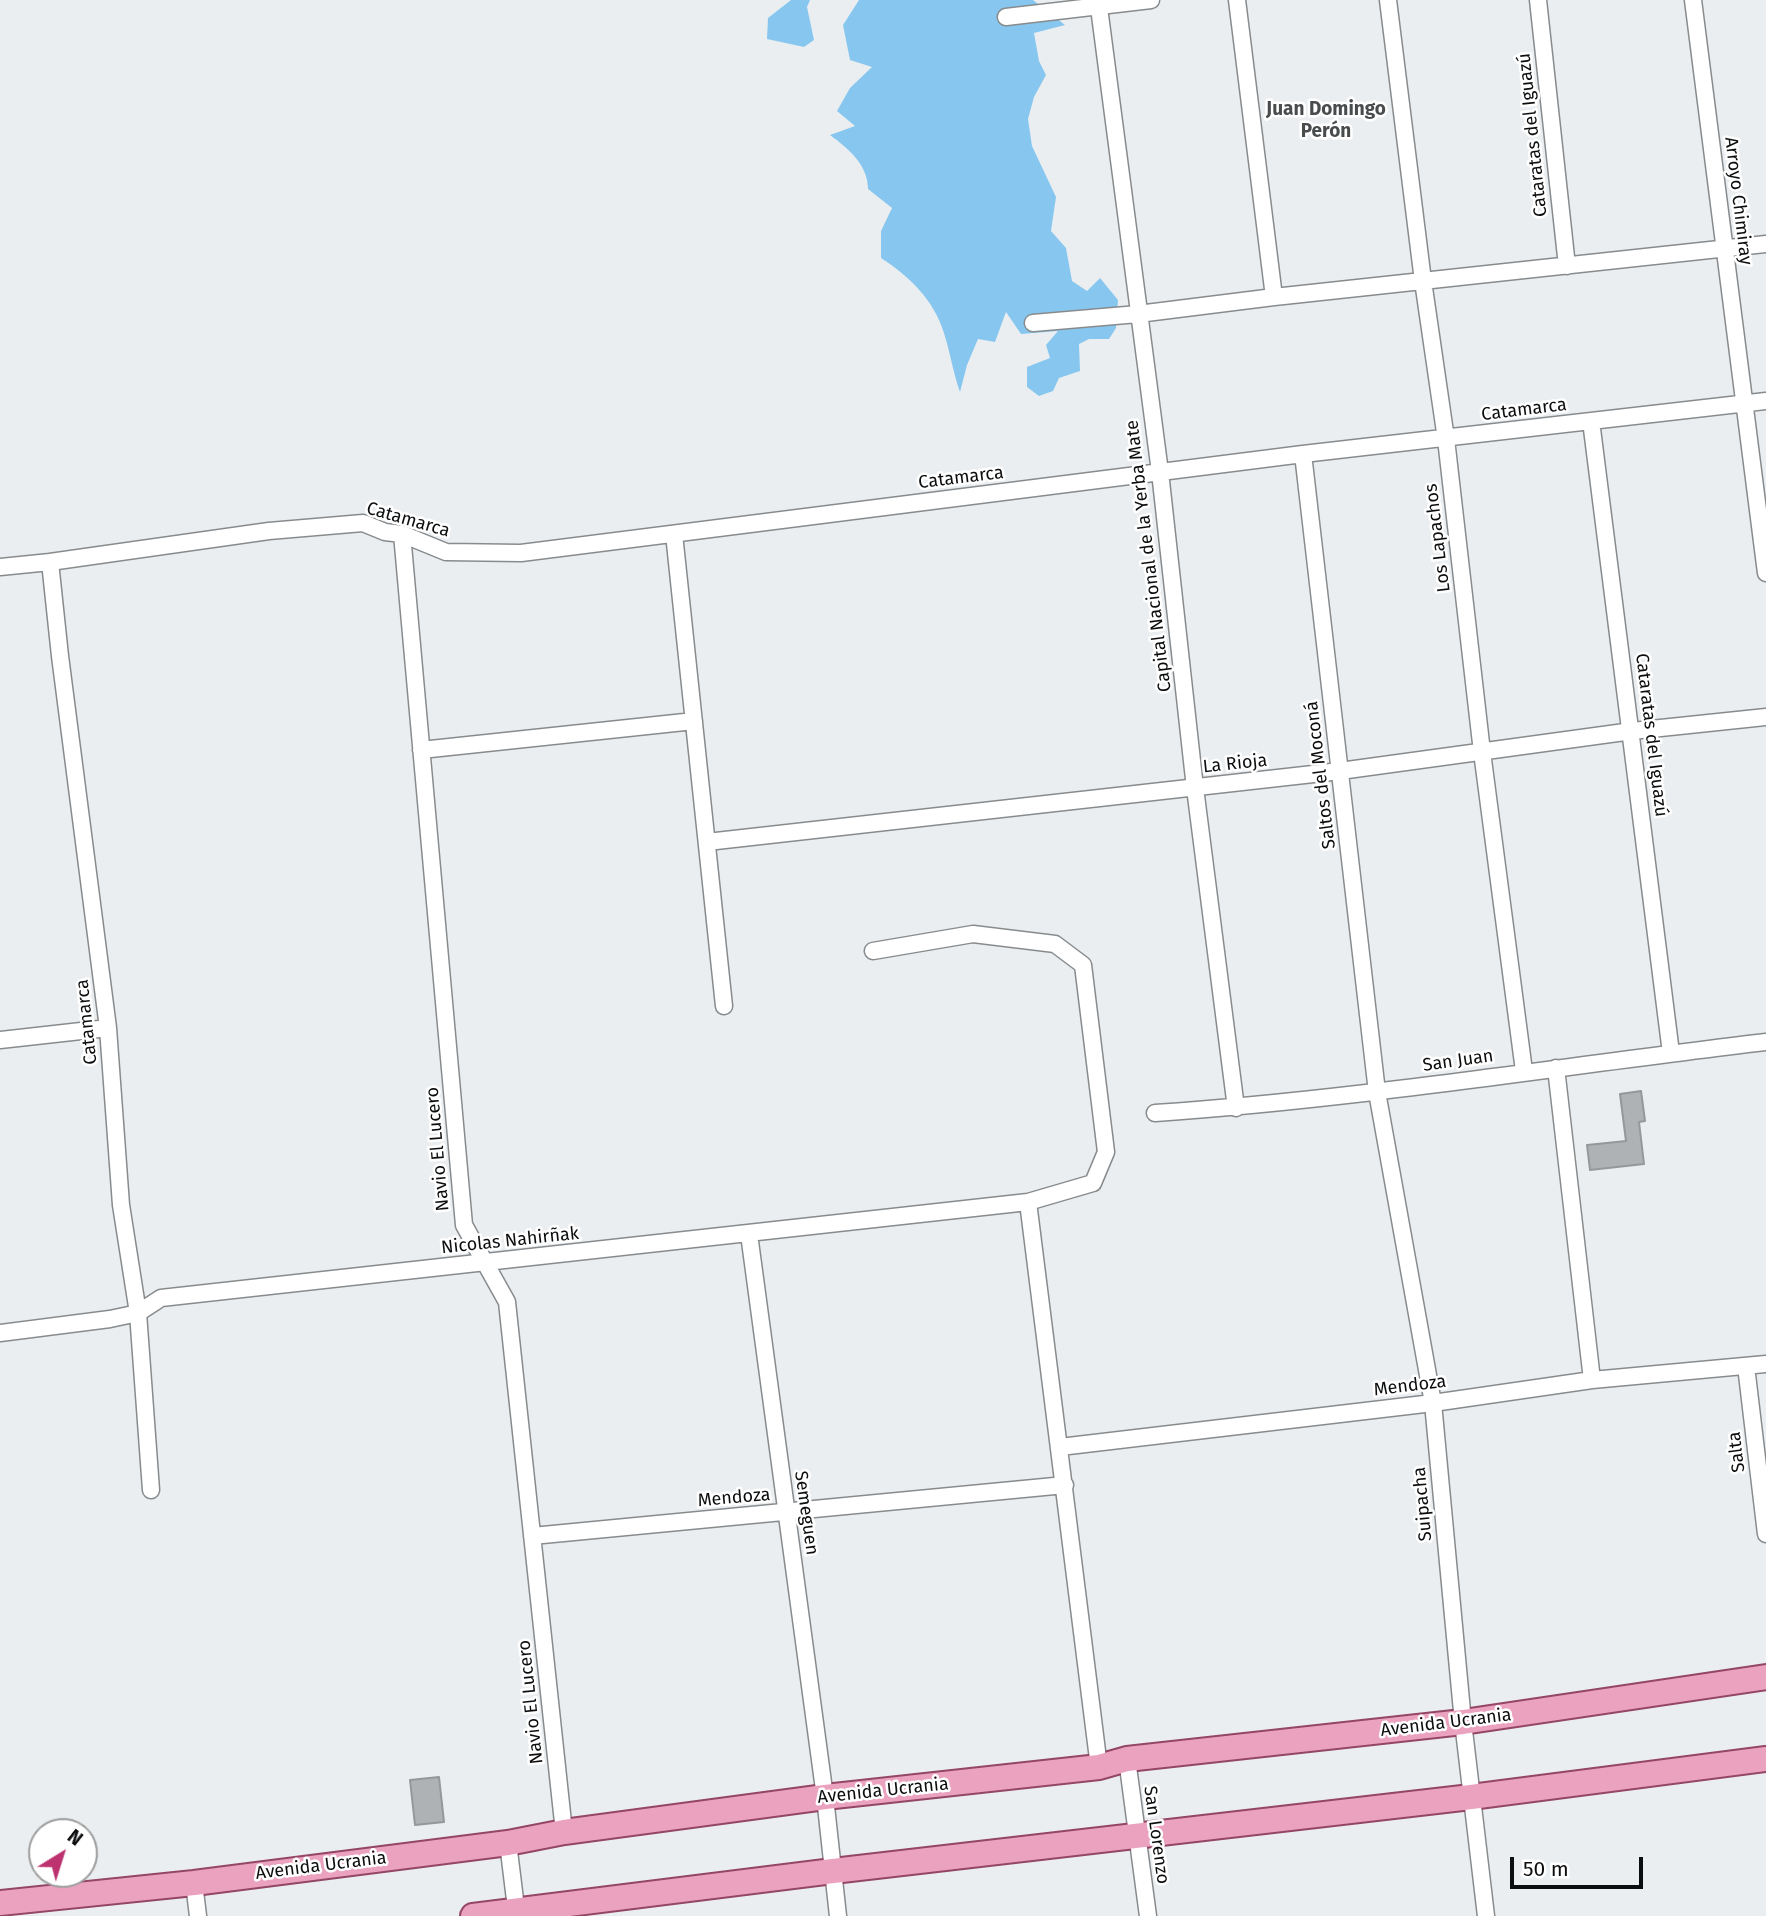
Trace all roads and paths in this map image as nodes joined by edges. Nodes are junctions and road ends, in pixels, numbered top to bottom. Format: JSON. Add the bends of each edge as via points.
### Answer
{"nodes":[{"id":1,"x":1151,"y":0,"type":"edge"},
{"id":2,"x":1237,"y":0,"type":"edge"},
{"id":3,"x":1388,"y":0,"type":"edge"},
{"id":4,"x":1538,"y":0,"type":"edge"},
{"id":5,"x":1693,"y":0,"type":"edge"},
{"id":6,"x":1098,"y":3,"type":"edge"},
{"id":7,"x":1006,"y":17,"type":"dead end"},
{"id":8,"x":1766,"y":244,"type":"edge"},
{"id":9,"x":1725,"y":249,"type":"junction"},
{"id":10,"x":1567,"y":266,"type":"junction"},
{"id":11,"x":1423,"y":281,"type":"junction"},
{"id":12,"x":1274,"y":297,"type":"junction"},
{"id":13,"x":1138,"y":314,"type":"junction"},
{"id":14,"x":1033,"y":323,"type":"dead end"},
{"id":15,"x":1766,"y":401,"type":"edge"},
{"id":16,"x":1744,"y":404,"type":"junction"},
{"id":17,"x":1591,"y":421,"type":"junction"},
{"id":18,"x":1446,"y":439,"type":"junction"},
{"id":19,"x":1303,"y":454,"type":"junction"},
{"id":20,"x":1160,"y":472,"type":"junction"},
{"id":21,"x":402,"y":534,"type":"junction"},
{"id":22,"x":674,"y":534,"type":"junction"},
{"id":23,"x":50,"y":562,"type":"junction"},
{"id":24,"x":0,"y":567,"type":"edge"},
{"id":25,"x":1766,"y":573,"type":"edge"},
{"id":26,"x":1766,"y":717,"type":"edge"},
{"id":27,"x":694,"y":721,"type":"junction"},
{"id":28,"x":1632,"y":731,"type":"junction"},
{"id":29,"x":421,"y":750,"type":"junction"},
{"id":30,"x":1482,"y":752,"type":"junction"},
{"id":31,"x":1340,"y":771,"type":"junction"},
{"id":32,"x":1195,"y":788,"type":"junction"},
{"id":33,"x":707,"y":842,"type":"junction"},
{"id":34,"x":873,"y":951,"type":"dead end"},
{"id":35,"x":724,"y":1006,"type":"dead end"},
{"id":36,"x":108,"y":1028,"type":"junction"},
{"id":37,"x":0,"y":1040,"type":"edge"},
{"id":38,"x":1766,"y":1042,"type":"edge"},
{"id":39,"x":1671,"y":1053,"type":"junction"},
{"id":40,"x":1556,"y":1068,"type":"junction"},
{"id":41,"x":1524,"y":1072,"type":"junction"},
{"id":42,"x":1377,"y":1092,"type":"junction"},
{"id":43,"x":1236,"y":1108,"type":"junction"},
{"id":44,"x":1155,"y":1113,"type":"dead end"},
{"id":45,"x":1028,"y":1202,"type":"junction"},
{"id":46,"x":749,"y":1234,"type":"junction"},
{"id":47,"x":485,"y":1263,"type":"junction"},
{"id":48,"x":138,"y":1313,"type":"junction"},
{"id":49,"x":0,"y":1333,"type":"edge"},
{"id":50,"x":1766,"y":1364,"type":"edge"},
{"id":51,"x":1746,"y":1366,"type":"junction"},
{"id":52,"x":1592,"y":1380,"type":"junction"},
{"id":53,"x":1433,"y":1403,"type":"junction"},
{"id":54,"x":1060,"y":1447,"type":"junction"},
{"id":55,"x":1065,"y":1485,"type":"junction"},
{"id":56,"x":151,"y":1490,"type":"dead end"},
{"id":57,"x":786,"y":1513,"type":"junction"},
{"id":58,"x":1766,"y":1534,"type":"edge"},
{"id":59,"x":533,"y":1536,"type":"junction"},
{"id":60,"x":1766,"y":1676,"type":"edge"},
{"id":61,"x":1463,"y":1722,"type":"junction"},
{"id":62,"x":1127,"y":1759,"type":"junction"},
{"id":63,"x":1766,"y":1759,"type":"edge"},
{"id":64,"x":1099,"y":1767,"type":"junction"},
{"id":65,"x":825,"y":1797,"type":"junction"},
{"id":66,"x":1471,"y":1797,"type":"junction"},
{"id":67,"x":564,"y":1832,"type":"junction"},
{"id":68,"x":1137,"y":1836,"type":"junction"},
{"id":69,"x":508,"y":1843,"type":"junction"},
{"id":70,"x":833,"y":1871,"type":"junction"},
{"id":71,"x":194,"y":1883,"type":"junction"},
{"id":72,"x":0,"y":1903,"type":"edge"},
{"id":73,"x":517,"y":1914,"type":"edge"},
{"id":74,"x":198,"y":1916,"type":"edge"},
{"id":75,"x":472,"y":1916,"type":"edge"},
{"id":76,"x":838,"y":1916,"type":"edge"},
{"id":77,"x":1148,"y":1916,"type":"edge"},
{"id":78,"x":1486,"y":1916,"type":"edge"}],
"edges":[{"from":1,"to":6,"type":"street"},
{"from":2,"to":12,"type":"street"},
{"from":3,"to":11,"type":"street","name":"Los Lapachos"},
{"from":4,"to":10,"type":"street","name":"Cataratas del Iguazú"},
{"from":5,"to":9,"type":"street","name":"Arroyo Chimiray"},
{"from":6,"to":7,"type":"street"},
{"from":6,"to":13,"type":"street","name":"Capital Nacional de la Yerba Mate"},
{"from":8,"to":9,"type":"street"},
{"from":9,"to":10,"type":"street"},
{"from":9,"to":16,"type":"street","name":"Arroyo Chimiray"},
{"from":10,"to":11,"type":"street"},
{"from":11,"to":12,"type":"street"},
{"from":11,"to":18,"type":"street","name":"Los Lapachos"},
{"from":12,"to":13,"type":"street"},
{"from":13,"to":14,"type":"street"},
{"from":13,"to":20,"type":"street","name":"Capital Nacional de la Yerba Mate"},
{"from":15,"to":16,"type":"street","name":"Catamarca"},
{"from":16,"to":17,"type":"street","name":"Catamarca"},
{"from":16,"to":25,"type":"street","name":"Arroyo Chimiray"},
{"from":17,"to":18,"type":"street","name":"Catamarca"},
{"from":17,"to":28,"type":"street","name":"Cataratas del Iguazú"},
{"from":18,"to":19,"type":"street","name":"Catamarca"},
{"from":18,"to":30,"type":"street","name":"Los Lapachos"},
{"from":19,"to":20,"type":"street","name":"Catamarca"},
{"from":19,"to":31,"type":"street","name":"Saltos del Moconá"},
{"from":20,"to":22,"type":"street","name":"Catamarca"},
{"from":20,"to":32,"type":"street","name":"Capital Nacional de la Yerba Mate"},
{"from":21,"to":22,"type":"street","name":"Catamarca","via":[[446,552],[521,554]]},
{"from":21,"to":23,"type":"street","name":"Catamarca","via":[[363,523],[269,531]]},
{"from":21,"to":29,"type":"street","name":"Navio El Lucero"},
{"from":22,"to":27,"type":"street"},
{"from":23,"to":24,"type":"street"},
{"from":23,"to":36,"type":"street","name":"Catamarca"},
{"from":26,"to":28,"type":"street","name":"La Rioja"},
{"from":27,"to":29,"type":"street"},
{"from":27,"to":33,"type":"street"},
{"from":28,"to":30,"type":"street","name":"La Rioja"},
{"from":28,"to":39,"type":"street","name":"Cataratas del Iguazú"},
{"from":29,"to":47,"type":"street","name":"Navio El Lucero","via":[[464,1225]]},
{"from":30,"to":31,"type":"street","name":"La Rioja"},
{"from":30,"to":41,"type":"street","name":"Los Lapachos"},
{"from":31,"to":32,"type":"street","name":"La Rioja"},
{"from":31,"to":42,"type":"street","name":"Saltos del Moconá"},
{"from":32,"to":33,"type":"street","name":"La Rioja"},
{"from":32,"to":43,"type":"street","name":"Capital Nacional de la Yerba Mate"},
{"from":33,"to":35,"type":"street"},
{"from":34,"to":45,"type":"street","name":"Nicolas Nahirñak","via":[[974,934],[1055,944],[1083,965],[1106,1152],[1093,1183]]},
{"from":36,"to":37,"type":"street"},
{"from":36,"to":48,"type":"street","name":"Catamarca","via":[[121,1205]]},
{"from":38,"to":39,"type":"street","name":"San Juan"},
{"from":39,"to":40,"type":"street","name":"San Juan"},
{"from":40,"to":41,"type":"street","name":"San Juan"},
{"from":40,"to":52,"type":"street"},
{"from":41,"to":42,"type":"street","name":"San Juan"},
{"from":42,"to":43,"type":"street","name":"San Juan"},
{"from":42,"to":53,"type":"street","name":"Suipacha"},
{"from":43,"to":44,"type":"street","name":"San Juan"},
{"from":45,"to":46,"type":"street","name":"Nicolas Nahirñak"},
{"from":45,"to":54,"type":"street"},
{"from":46,"to":47,"type":"street","name":"Nicolas Nahirñak"},
{"from":46,"to":57,"type":"street","name":"Semeguen"},
{"from":47,"to":48,"type":"street","name":"Nicolas Nahirñak","via":[[161,1298]]},
{"from":47,"to":59,"type":"street","name":"Navio El Lucero","via":[[507,1302]]},
{"from":48,"to":49,"type":"street","name":"Nicolas Nahirñak"},
{"from":48,"to":56,"type":"street","name":"Catamarca"},
{"from":50,"to":51,"type":"street","name":"Mendoza"},
{"from":51,"to":52,"type":"street","name":"Mendoza"},
{"from":51,"to":58,"type":"street","name":"Salta"},
{"from":52,"to":53,"type":"street","name":"Mendoza"},
{"from":53,"to":54,"type":"street","name":"Mendoza"},
{"from":53,"to":61,"type":"street","name":"Suipacha"},
{"from":54,"to":55,"type":"street"},
{"from":55,"to":57,"type":"street","name":"Mendoza"},
{"from":55,"to":64,"type":"street"},
{"from":57,"to":59,"type":"street","name":"Mendoza"},
{"from":57,"to":65,"type":"street","name":"Semeguen"},
{"from":59,"to":67,"type":"street","name":"Navio El Lucero"},
{"from":60,"to":61,"type":"main road","name":"Avenida Ucrania"},
{"from":61,"to":62,"type":"main road","name":"Avenida Ucrania"},
{"from":61,"to":66,"type":"street","name":"Suipacha"},
{"from":62,"to":64,"type":"main road","name":"Avenida Ucrania"},
{"from":62,"to":68,"type":"street","name":"San Lorenzo"},
{"from":63,"to":66,"type":"main road"},
{"from":64,"to":65,"type":"main road","name":"Avenida Ucrania"},
{"from":65,"to":67,"type":"main road","name":"Avenida Ucrania"},
{"from":65,"to":70,"type":"street","name":"Semeguen"},
{"from":66,"to":68,"type":"main road"},
{"from":66,"to":78,"type":"street","name":"Suipacha"},
{"from":67,"to":69,"type":"main road","name":"Avenida Ucrania"},
{"from":68,"to":70,"type":"main road"},
{"from":68,"to":77,"type":"street","name":"San Lorenzo"},
{"from":69,"to":71,"type":"main road","name":"Avenida Ucrania"},
{"from":69,"to":73,"type":"street"},
{"from":70,"to":73,"type":"main road"},
{"from":70,"to":76,"type":"street","name":"Semeguen"},
{"from":71,"to":72,"type":"main road","name":"Avenida Ucrania"},
{"from":71,"to":74,"type":"street"},
{"from":73,"to":75,"type":"main road"}]}
